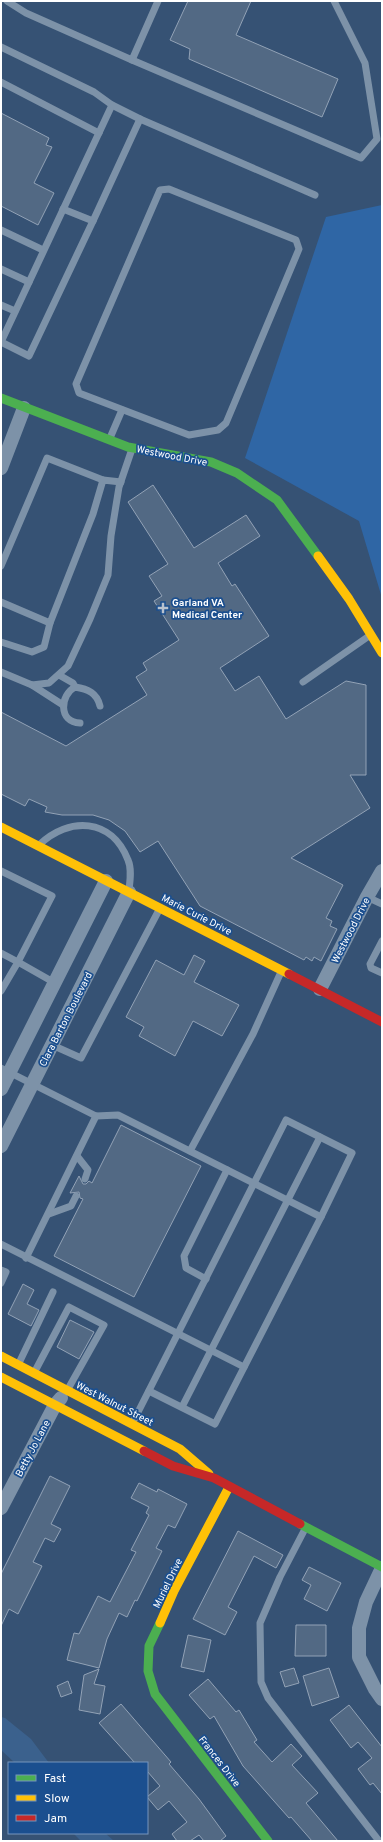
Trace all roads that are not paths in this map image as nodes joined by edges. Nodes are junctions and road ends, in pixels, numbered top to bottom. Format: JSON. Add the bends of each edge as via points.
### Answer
{"nodes":[{"id":1,"x":7,"y":1,"type":"edge"},
{"id":2,"x":158,"y":1,"type":"edge"},
{"id":3,"x":334,"y":1,"type":"edge"},
{"id":4,"x":1,"y":46,"type":"edge"},
{"id":5,"x":132,"y":60,"type":"junction"},
{"id":6,"x":1,"y":82,"type":"edge"},
{"id":7,"x":112,"y":105,"type":"junction"},
{"id":8,"x":140,"y":119,"type":"junction"},
{"id":9,"x":99,"y":133,"type":"junction"},
{"id":10,"x":314,"y":195,"type":"dead end"},
{"id":11,"x":63,"y":209,"type":"junction"},
{"id":12,"x":93,"y":221,"type":"junction"},
{"id":13,"x":1,"y":230,"type":"edge"},
{"id":14,"x":43,"y":250,"type":"junction"},
{"id":15,"x":1,"y":269,"type":"edge"},
{"id":16,"x":29,"y":282,"type":"junction"},
{"id":17,"x":1,"y":305,"type":"edge"},
{"id":18,"x":15,"y":311,"type":"junction"},
{"id":19,"x":1,"y":342,"type":"edge"},
{"id":20,"x":1,"y":398,"type":"edge"},
{"id":21,"x":24,"y":408,"type":"junction"},
{"id":22,"x":122,"y":410,"type":"junction"},
{"id":23,"x":109,"y":440,"type":"junction"},
{"id":24,"x":133,"y":447,"type":"junction"},
{"id":25,"x":1,"y":468,"type":"edge"},
{"id":26,"x":103,"y":480,"type":"junction"},
{"id":27,"x":121,"y":482,"type":"junction"},
{"id":28,"x":1,"y":566,"type":"edge"},
{"id":29,"x":1,"y":602,"type":"edge"},
{"id":30,"x":50,"y":623,"type":"junction"},
{"id":31,"x":371,"y":635,"type":"junction"},
{"id":32,"x":1,"y":642,"type":"edge"},
{"id":33,"x":382,"y":653,"type":"edge"},
{"id":34,"x":1,"y":672,"type":"edge"},
{"id":35,"x":58,"y":674,"type":"junction"},
{"id":36,"x":303,"y":682,"type":"dead end"},
{"id":37,"x":32,"y":685,"type":"junction"},
{"id":38,"x":75,"y":687,"type":"junction"},
{"id":39,"x":63,"y":705,"type":"junction"},
{"id":40,"x":100,"y":706,"type":"dead end"},
{"id":41,"x":80,"y":723,"type":"dead end"},
{"id":42,"x":1,"y":827,"type":"edge"},
{"id":43,"x":38,"y":846,"type":"junction"},
{"id":44,"x":1,"y":871,"type":"edge"},
{"id":45,"x":382,"y":871,"type":"edge"},
{"id":46,"x":106,"y":881,"type":"junction"},
{"id":47,"x":129,"y":892,"type":"junction"},
{"id":48,"x":367,"y":897,"type":"junction"},
{"id":49,"x":382,"y":904,"type":"edge"},
{"id":50,"x":160,"y":908,"type":"junction"},
{"id":51,"x":382,"y":941,"type":"edge"},
{"id":52,"x":1,"y":953,"type":"edge"},
{"id":53,"x":18,"y":962,"type":"junction"},
{"id":54,"x":282,"y":970,"type":"junction"},
{"id":55,"x":382,"y":974,"type":"edge"},
{"id":56,"x":55,"y":982,"type":"junction"},
{"id":57,"x":320,"y":989,"type":"junction"},
{"id":58,"x":1,"y":991,"type":"edge"},
{"id":59,"x":382,"y":1022,"type":"edge"},
{"id":60,"x":52,"y":1045,"type":"junction"},
{"id":61,"x":5,"y":1070,"type":"edge"},
{"id":62,"x":32,"y":1084,"type":"junction"},
{"id":63,"x":1,"y":1089,"type":"edge"},
{"id":64,"x":96,"y":1116,"type":"junction"},
{"id":65,"x":320,"y":1138,"type":"junction"},
{"id":66,"x":1,"y":1146,"type":"edge"},
{"id":67,"x":190,"y":1151,"type":"junction"},
{"id":68,"x":77,"y":1156,"type":"junction"},
{"id":69,"x":227,"y":1170,"type":"junction"},
{"id":70,"x":85,"y":1179,"type":"dead end"},
{"id":71,"x":254,"y":1183,"type":"junction"},
{"id":72,"x":76,"y":1196,"type":"dead end"},
{"id":73,"x":287,"y":1200,"type":"junction"},
{"id":74,"x":49,"y":1214,"type":"junction"},
{"id":75,"x":321,"y":1217,"type":"junction"},
{"id":76,"x":1,"y":1244,"type":"edge"},
{"id":77,"x":26,"y":1258,"type":"junction"},
{"id":78,"x":1,"y":1270,"type":"edge"},
{"id":79,"x":206,"y":1279,"type":"junction"},
{"id":80,"x":1,"y":1283,"type":"edge"},
{"id":81,"x":54,"y":1292,"type":"dead end"},
{"id":82,"x":178,"y":1334,"type":"junction"},
{"id":83,"x":211,"y":1351,"type":"junction"},
{"id":84,"x":1,"y":1356,"type":"edge"},
{"id":85,"x":18,"y":1365,"type":"junction"},
{"id":86,"x":244,"y":1367,"type":"junction"},
{"id":87,"x":34,"y":1373,"type":"junction"},
{"id":88,"x":1,"y":1377,"type":"edge"},
{"id":89,"x":67,"y":1390,"type":"junction"},
{"id":90,"x":149,"y":1391,"type":"junction"},
{"id":91,"x":55,"y":1405,"type":"junction"},
{"id":92,"x":182,"y":1407,"type":"junction"},
{"id":93,"x":132,"y":1424,"type":"junction"},
{"id":94,"x":214,"y":1478,"type":"junction"},
{"id":95,"x":229,"y":1487,"type":"junction"},
{"id":96,"x":1,"y":1508,"type":"edge"},
{"id":97,"x":306,"y":1527,"type":"junction"},
{"id":98,"x":382,"y":1568,"type":"edge"},
{"id":99,"x":155,"y":1694,"type":"joint"},
{"id":100,"x":382,"y":1699,"type":"edge"},
{"id":101,"x":268,"y":1841,"type":"edge"},
{"id":102,"x":379,"y":1841,"type":"edge"}],
"edges":[{"from":1,"to":5,"type":"lane","via":[[26,13]]},
{"from":2,"to":5,"type":"lane"},
{"from":3,"to":5,"type":"lane","via":[[365,63],[377,139],[361,158]]},
{"from":4,"to":7,"type":"lane","via":[[94,92]]},
{"from":6,"to":9,"type":"lane"},
{"from":7,"to":8,"type":"lane"},
{"from":7,"to":9,"type":"lane"},
{"from":8,"to":10,"type":"lane"},
{"from":8,"to":12,"type":"lane"},
{"from":9,"to":11,"type":"lane"},
{"from":11,"to":12,"type":"lane"},
{"from":11,"to":14,"type":"lane"},
{"from":12,"to":19,"type":"lane","via":[[29,356]]},
{"from":13,"to":14,"type":"lane"},
{"from":14,"to":16,"type":"lane"},
{"from":15,"to":16,"type":"lane"},
{"from":16,"to":18,"type":"lane"},
{"from":17,"to":18,"type":"lane"},
{"from":18,"to":19,"type":"lane"},
{"from":20,"to":21,"type":"street","name":"Westwood Drive"},
{"from":21,"to":23,"type":"street","name":"Westwood Drive"},
{"from":21,"to":25,"type":"street"},
{"from":22,"to":22,"type":"lane","via":[[189,435],[218,430],[226,423],[299,249],[296,240],[169,189],[160,190],[76,384],[79,393]]},
{"from":22,"to":23,"type":"lane"},
{"from":23,"to":24,"type":"street","name":"Westwood Drive"},
{"from":24,"to":27,"type":"lane"},
{"from":24,"to":31,"type":"street","name":"Westwood Drive","via":[[211,462],[237,473],[277,500],[349,599]]},
{"from":26,"to":27,"type":"lane"},
{"from":26,"to":28,"type":"lane","via":[[47,458]]},
{"from":26,"to":30,"type":"lane","via":[[93,514]]},
{"from":27,"to":35,"type":"lane","via":[[111,536],[108,574],[68,666]]},
{"from":29,"to":30,"type":"lane"},
{"from":30,"to":32,"type":"lane","via":[[44,648],[32,652]]},
{"from":31,"to":33,"type":"street","name":"Westwood Drive"},
{"from":31,"to":36,"type":"lane"},
{"from":34,"to":37,"type":"lane"},
{"from":35,"to":37,"type":"lane","via":[[49,683]]},
{"from":35,"to":38,"type":"lane"},
{"from":37,"to":39,"type":"lane"},
{"from":38,"to":39,"type":"lane","via":[[69,690]]},
{"from":38,"to":40,"type":"lane","via":[[93,692]]},
{"from":39,"to":41,"type":"lane","via":[[66,717]]},
{"from":42,"to":43,"type":"street","name":"Marie Curie Drive"},
{"from":43,"to":46,"type":"street","name":"Marie Curie Drive"},
{"from":43,"to":47,"type":"lane","via":[[59,829],[75,825],[93,826],[109,833],[121,845],[129,861]]},
{"from":44,"to":53,"type":"lane","via":[[52,896]]},
{"from":45,"to":48,"type":"street","name":"Westwood Drive"},
{"from":46,"to":47,"type":"street","name":"Marie Curie Drive"},
{"from":46,"to":56,"type":"street"},
{"from":47,"to":50,"type":"street","name":"Marie Curie Drive"},
{"from":47,"to":60,"type":"street","name":"Clara Barton Boulevard"},
{"from":48,"to":49,"type":"lane"},
{"from":48,"to":57,"type":"street","name":"Westwood Drive"},
{"from":50,"to":54,"type":"street","name":"Marie Curie Drive"},
{"from":50,"to":60,"type":"lane","via":[[81,1058]]},
{"from":51,"to":55,"type":"lane","via":[[370,964],[371,968]]},
{"from":52,"to":53,"type":"lane"},
{"from":53,"to":56,"type":"lane"},
{"from":53,"to":58,"type":"lane"},
{"from":54,"to":57,"type":"street","name":"Marie Curie Drive"},
{"from":54,"to":67,"type":"lane","via":[[253,1034]]},
{"from":56,"to":61,"type":"street"},
{"from":57,"to":59,"type":"street","name":"Marie Curie Drive"},
{"from":60,"to":62,"type":"street","name":"Clara Barton Boulevard"},
{"from":61,"to":62,"type":"lane"},
{"from":61,"to":63,"type":"street"},
{"from":62,"to":64,"type":"lane"},
{"from":62,"to":66,"type":"street","name":"Clara Barton Boulevard"},
{"from":64,"to":67,"type":"lane","via":[[118,1115]]},
{"from":64,"to":68,"type":"lane"},
{"from":65,"to":71,"type":"lane","via":[[286,1120]]},
{"from":65,"to":73,"type":"lane"},
{"from":65,"to":75,"type":"lane","via":[[352,1153]]},
{"from":67,"to":69,"type":"lane"},
{"from":68,"to":70,"type":"lane","via":[[88,1170]]},
{"from":68,"to":74,"type":"lane"},
{"from":69,"to":71,"type":"lane"},
{"from":69,"to":79,"type":"lane","via":[[184,1256],[186,1268]]},
{"from":71,"to":73,"type":"lane"},
{"from":71,"to":79,"type":"lane"},
{"from":72,"to":74,"type":"lane","via":[[71,1206]]},
{"from":73,"to":75,"type":"lane"},
{"from":73,"to":83,"type":"lane"},
{"from":74,"to":77,"type":"lane"},
{"from":75,"to":86,"type":"lane"},
{"from":76,"to":77,"type":"lane"},
{"from":77,"to":82,"type":"lane"},
{"from":78,"to":80,"type":"lane","via":[[6,1272]]},
{"from":79,"to":82,"type":"lane"},
{"from":81,"to":85,"type":"lane"},
{"from":82,"to":83,"type":"lane"},
{"from":82,"to":90,"type":"lane"},
{"from":83,"to":86,"type":"lane"},
{"from":83,"to":92,"type":"lane"},
{"from":84,"to":85,"type":"street","name":"West Walnut Street"},
{"from":85,"to":87,"type":"street","name":"West Walnut Street"},
{"from":86,"to":92,"type":"lane","via":[[215,1424]]},
{"from":87,"to":89,"type":"street","name":"West Walnut Street"},
{"from":87,"to":89,"type":"lane","via":[[69,1307],[104,1326]]},
{"from":88,"to":91,"type":"street","name":"West Walnut Street"},
{"from":89,"to":91,"type":"street","name":"Betty Jo Lane"},
{"from":89,"to":93,"type":"street","name":"West Walnut Street"},
{"from":90,"to":92,"type":"lane"},
{"from":90,"to":93,"type":"lane"},
{"from":91,"to":94,"type":"street","name":"West Walnut Street","via":[[173,1466]]},
{"from":91,"to":96,"type":"street","name":"Betty Jo Lane"},
{"from":93,"to":94,"type":"street","name":"West Walnut Street","via":[[180,1449]]},
{"from":94,"to":95,"type":"street","name":"West Walnut Street"},
{"from":95,"to":97,"type":"street","name":"West Walnut Street"},
{"from":95,"to":99,"type":"street","name":"Muriel Drive","via":[[174,1591],[149,1646],[148,1671]]},
{"from":97,"to":98,"type":"street","name":"West Walnut Street"},
{"from":97,"to":102,"type":"lane","via":[[260,1623],[261,1682],[268,1698]]},
{"from":98,"to":100,"type":"street","via":[[366,1602],[359,1628],[359,1657]]},
{"from":99,"to":101,"type":"street","name":"Frances Drive"}]}
